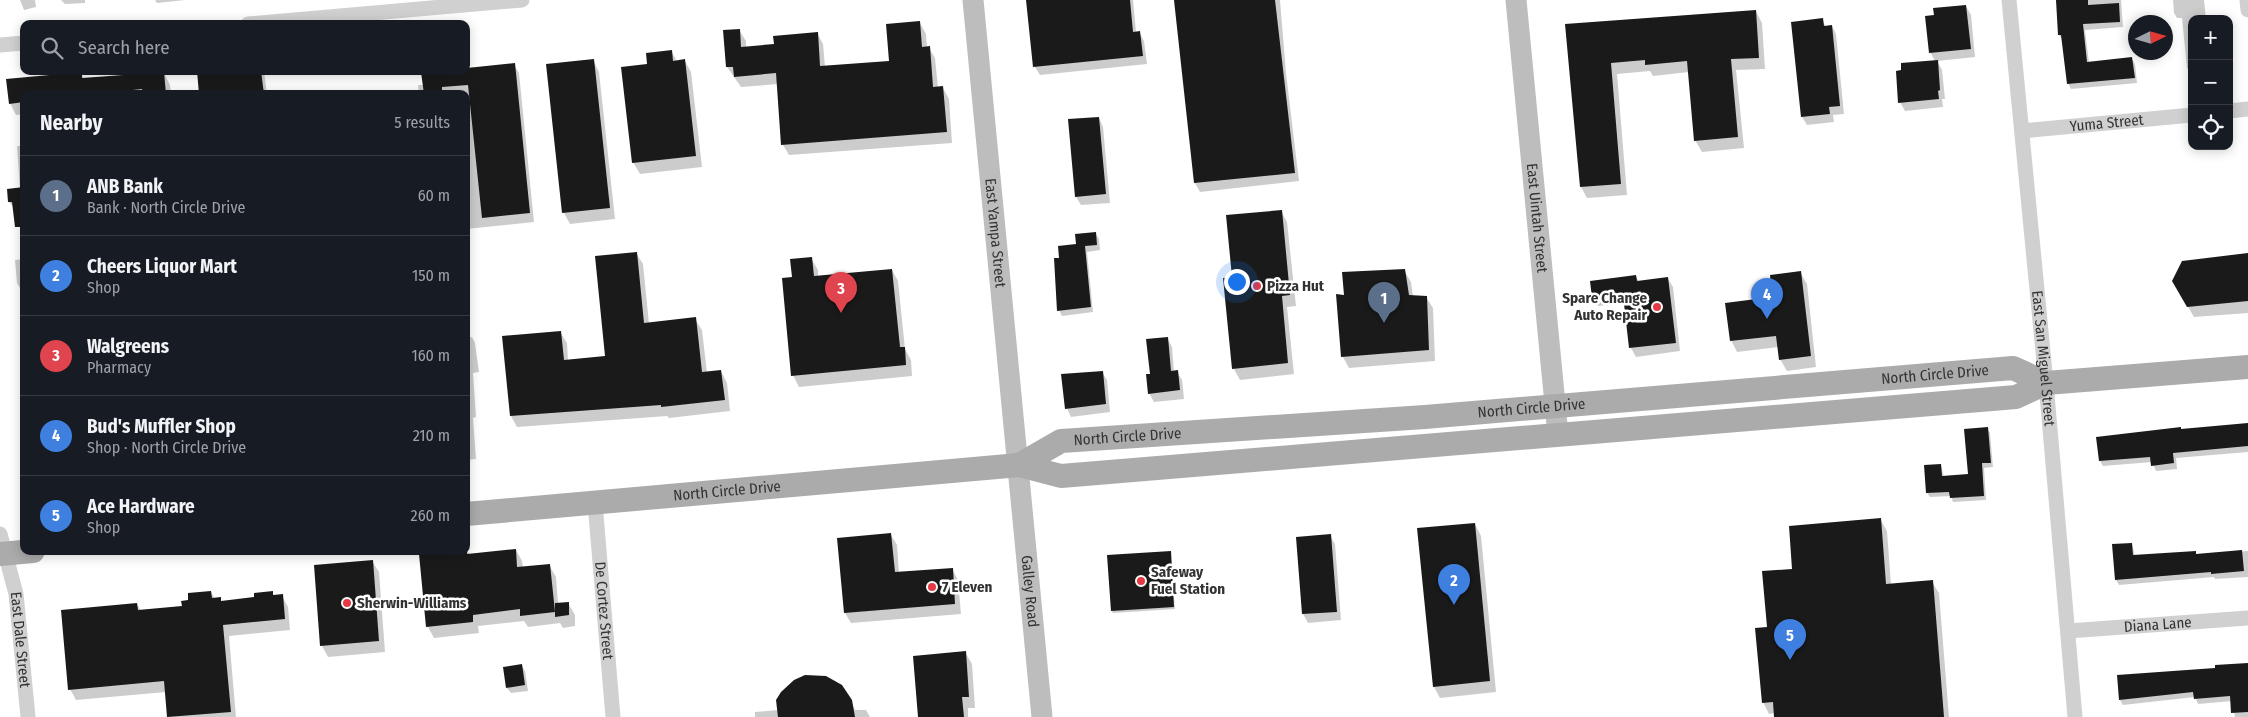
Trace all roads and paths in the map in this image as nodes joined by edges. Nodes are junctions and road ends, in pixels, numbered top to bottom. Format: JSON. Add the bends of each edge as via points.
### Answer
{"nodes":[{"id":1,"x":522,"y":0,"type":"edge"},
{"id":2,"x":973,"y":0,"type":"edge"},
{"id":3,"x":1516,"y":0,"type":"edge"},
{"id":4,"x":2009,"y":0,"type":"edge"},
{"id":5,"x":2247,"y":0,"type":"edge"},
{"id":6,"x":2248,"y":10,"type":"edge"},
{"id":7,"x":294,"y":20,"type":"edge"},
{"id":8,"x":20,"y":43,"type":"edge"},
{"id":9,"x":0,"y":45,"type":"edge"},
{"id":10,"x":2248,"y":110,"type":"edge"},
{"id":11,"x":2233,"y":111,"type":"edge"},
{"id":12,"x":2188,"y":115,"type":"edge"},
{"id":13,"x":2022,"y":131,"type":"junction"},
{"id":14,"x":2248,"y":366,"type":"edge"},
{"id":15,"x":2046,"y":383,"type":"junction"},
{"id":16,"x":1555,"y":407,"type":"junction"},
{"id":17,"x":1558,"y":435,"type":"junction"},
{"id":18,"x":1019,"y":465,"type":"junction"},
{"id":19,"x":595,"y":503,"type":"junction"},
{"id":20,"x":470,"y":514,"type":"edge"},
{"id":21,"x":1,"y":547,"type":"edge"},
{"id":22,"x":20,"y":549,"type":"edge"},
{"id":23,"x":2248,"y":618,"type":"edge"},
{"id":24,"x":2068,"y":631,"type":"junction"},
{"id":25,"x":28,"y":717,"type":"edge"},
{"id":26,"x":613,"y":717,"type":"edge"},
{"id":27,"x":1042,"y":717,"type":"edge"},
{"id":28,"x":2075,"y":717,"type":"edge"}],
"edges":[{"from":1,"to":7,"type":"street"},
{"from":2,"to":18,"type":"main road","name":"East Yampa Street"},
{"from":3,"to":16,"type":"main road","name":"East Uintah Street"},
{"from":4,"to":13,"type":"street","name":"East San Miguel Street"},
{"from":5,"to":6,"type":"street"},
{"from":8,"to":9,"type":"street"},
{"from":10,"to":11,"type":"street"},
{"from":12,"to":13,"type":"street","name":"Yuma Street"},
{"from":13,"to":15,"type":"street","name":"East San Miguel Street"},
{"from":14,"to":15,"type":"main road","name":"North Circle Drive"},
{"from":15,"to":16,"type":"main road","name":"North Circle Drive","via":[[2013,368]]},
{"from":15,"to":17,"type":"main road","name":"North Circle Drive","via":[[2016,397]]},
{"from":15,"to":24,"type":"street","name":"East San Miguel Street"},
{"from":16,"to":17,"type":"main road","name":"East Uintah Street"},
{"from":16,"to":18,"type":"main road","name":"North Circle Drive","via":[[1061,441]]},
{"from":17,"to":18,"type":"main road","name":"North Circle Drive","via":[[1061,476]]},
{"from":18,"to":19,"type":"main road","name":"North Circle Drive"},
{"from":18,"to":27,"type":"main road","name":"Galley Road"},
{"from":19,"to":20,"type":"main road","name":"North Circle Drive"},
{"from":19,"to":26,"type":"street","name":"De Cortez Street"},
{"from":21,"to":22,"type":"main road"},
{"from":21,"to":25,"type":"street","name":"East Dale Street","via":[[16,594]]},
{"from":23,"to":24,"type":"street","name":"Diana Lane"},
{"from":24,"to":28,"type":"street","name":"East San Miguel Street"}]}
